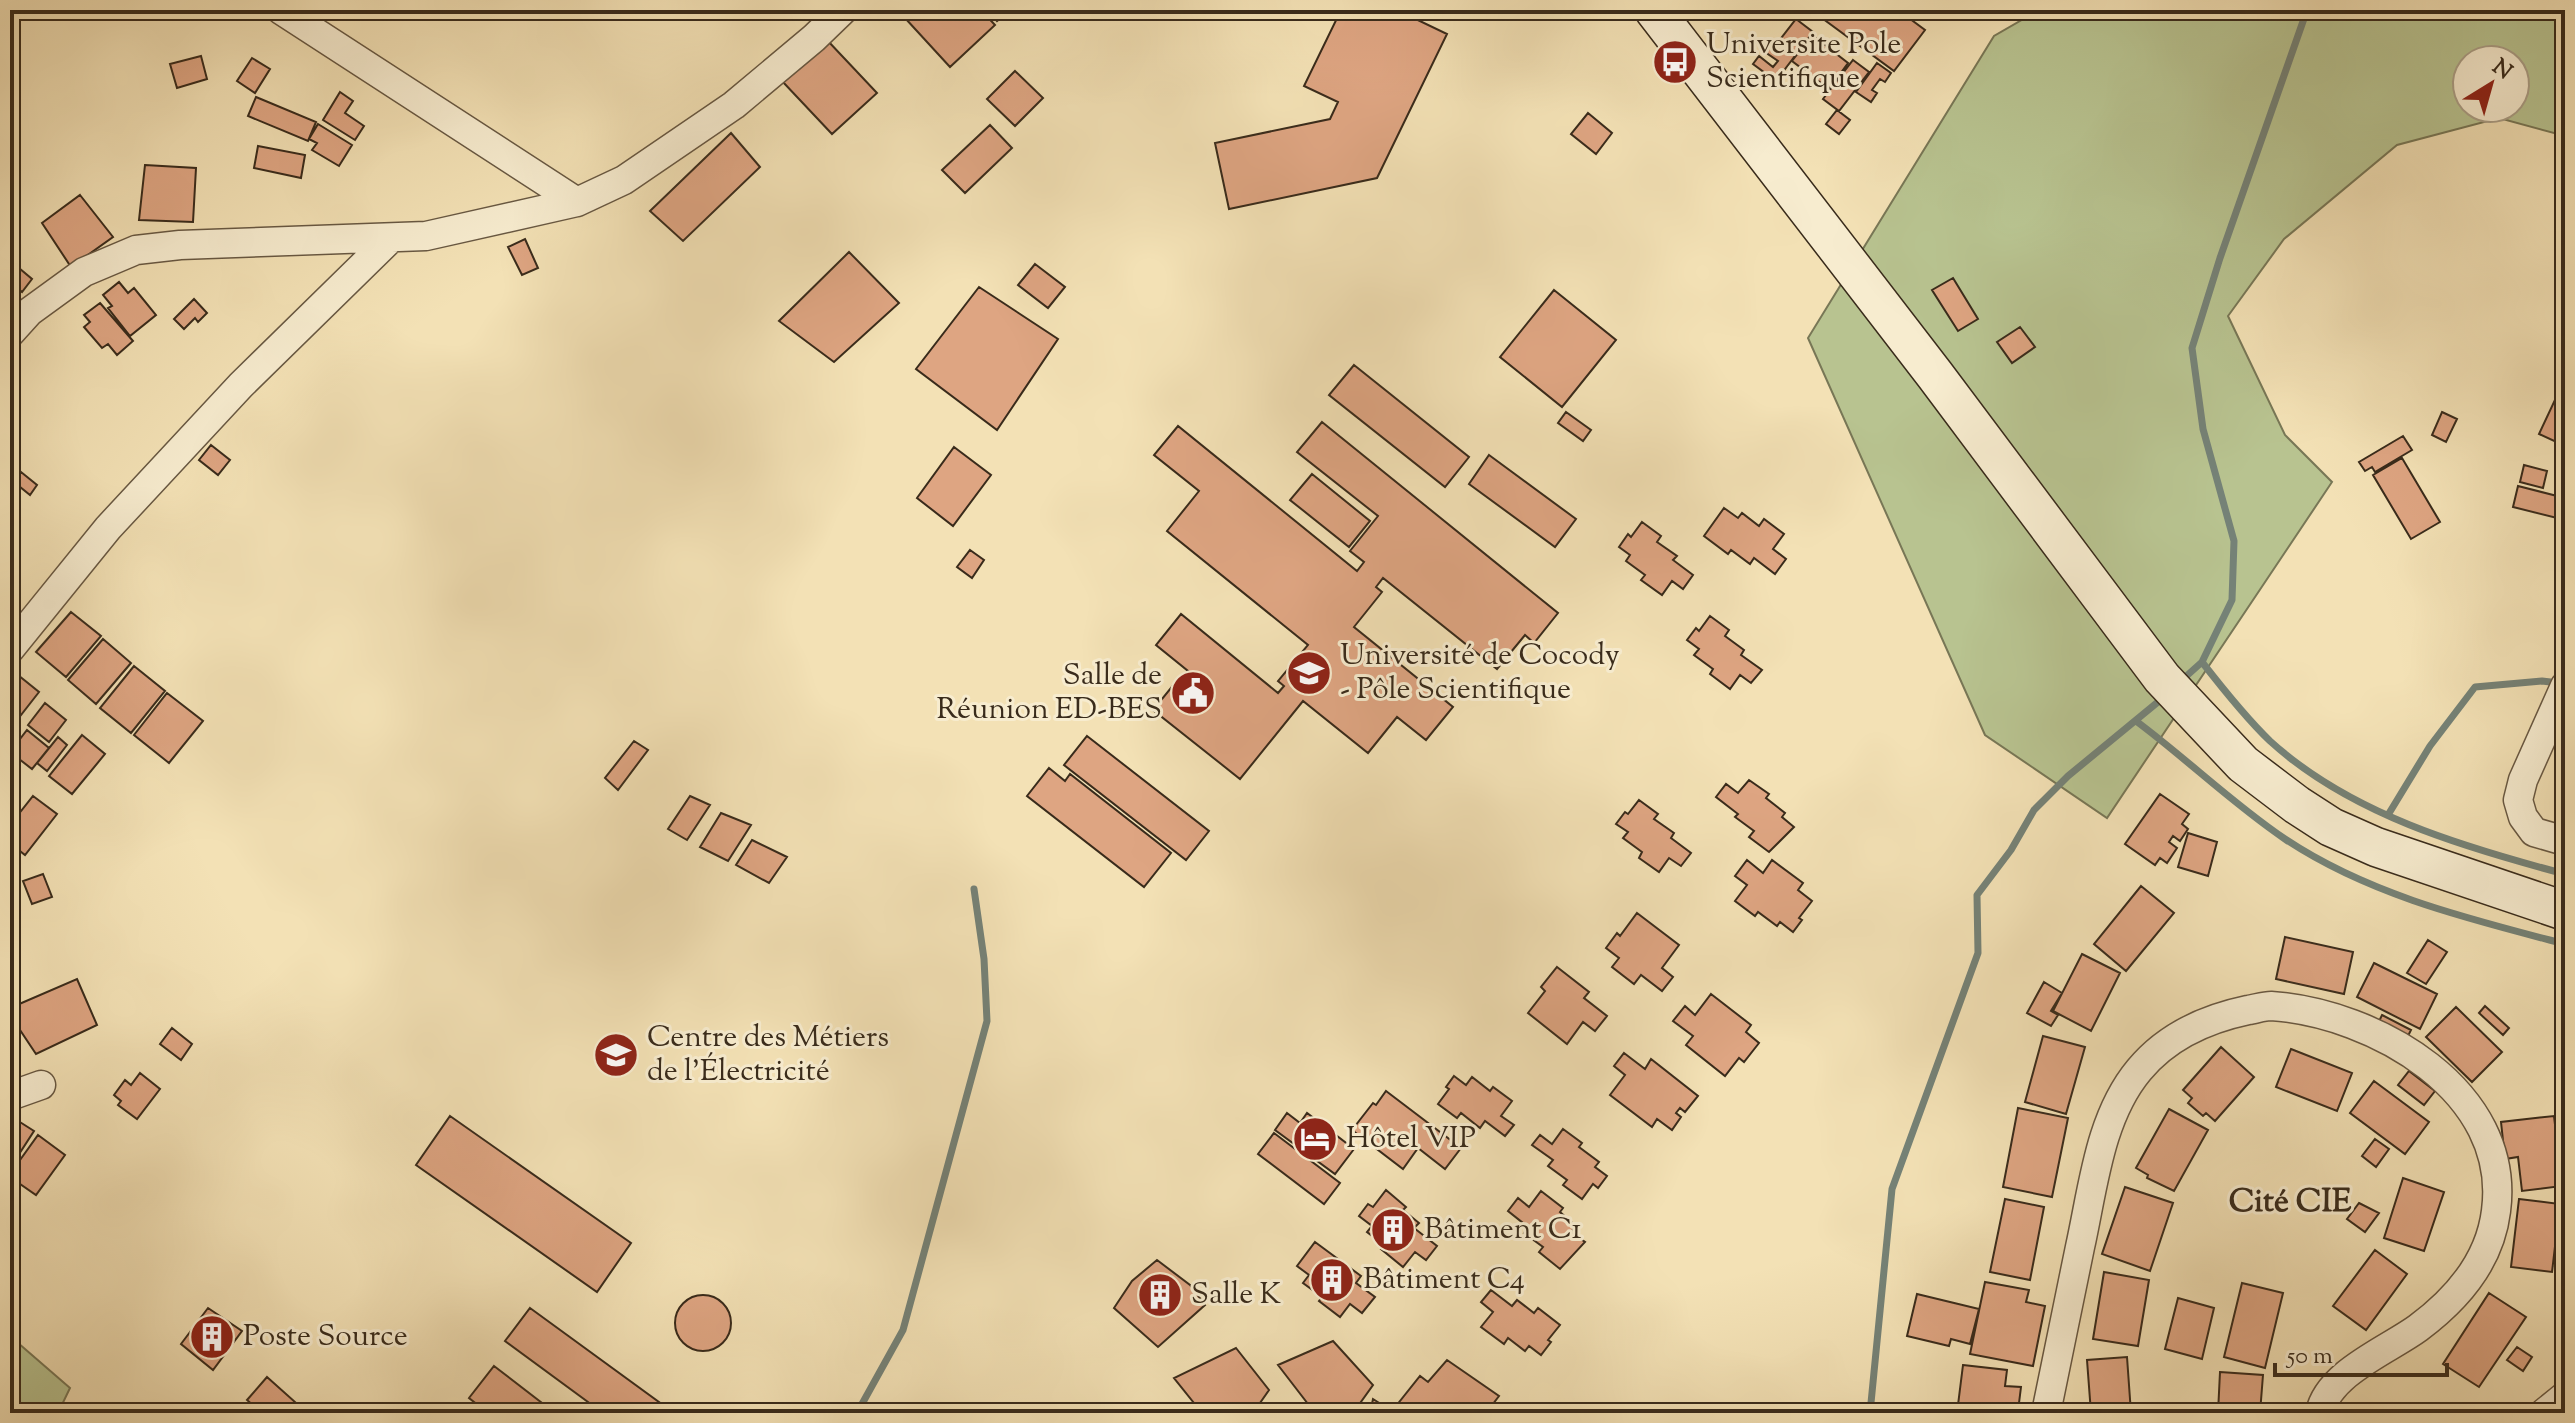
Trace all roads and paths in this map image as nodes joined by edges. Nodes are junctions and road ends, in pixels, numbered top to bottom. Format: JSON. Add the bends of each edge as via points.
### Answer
{"nodes":[{"id":1,"x":281,"y":10,"type":"edge"},
{"id":2,"x":843,"y":10,"type":"edge"},
{"id":3,"x":1654,"y":10,"type":"edge"},
{"id":4,"x":577,"y":202,"type":"junction"},
{"id":5,"x":391,"y":238,"type":"junction"},
{"id":6,"x":10,"y":333,"type":"edge"},
{"id":7,"x":10,"y":649,"type":"edge"},
{"id":8,"x":2565,"y":686,"type":"edge"},
{"id":9,"x":2565,"y":841,"type":"edge"},
{"id":10,"x":2565,"y":911,"type":"edge"},
{"id":11,"x":41,"y":1085,"type":"dead end"},
{"id":12,"x":10,"y":1096,"type":"edge"},
{"id":13,"x":2565,"y":1396,"type":"edge"},
{"id":14,"x":2046,"y":1413,"type":"edge"},
{"id":15,"x":2320,"y":1413,"type":"edge"},
{"id":16,"x":2544,"y":1413,"type":"edge"}],
"edges":[{"from":1,"to":4,"type":"street"},
{"from":2,"to":4,"type":"street","via":[[734,105],[624,180]]},
{"from":3,"to":10,"type":"main road","via":[[2162,678],[2243,764],[2331,827]]},
{"from":4,"to":5,"type":"street","via":[[426,236]]},
{"from":5,"to":6,"type":"street","via":[[136,250],[84,272],[29,312]]},
{"from":5,"to":7,"type":"street","via":[[241,385],[108,528]]},
{"from":8,"to":9,"type":"street","via":[[2518,800],[2534,832]]},
{"from":11,"to":12,"type":"street"},
{"from":13,"to":16,"type":"street"},
{"from":14,"to":15,"type":"street","via":[[2099,1157],[2116,1107],[2138,1071],[2171,1039],[2216,1017],[2269,1006],[2327,1016],[2376,1033],[2426,1061],[2479,1120],[2498,1179],[2491,1239],[2476,1270],[2416,1330],[2339,1382]]}]}
